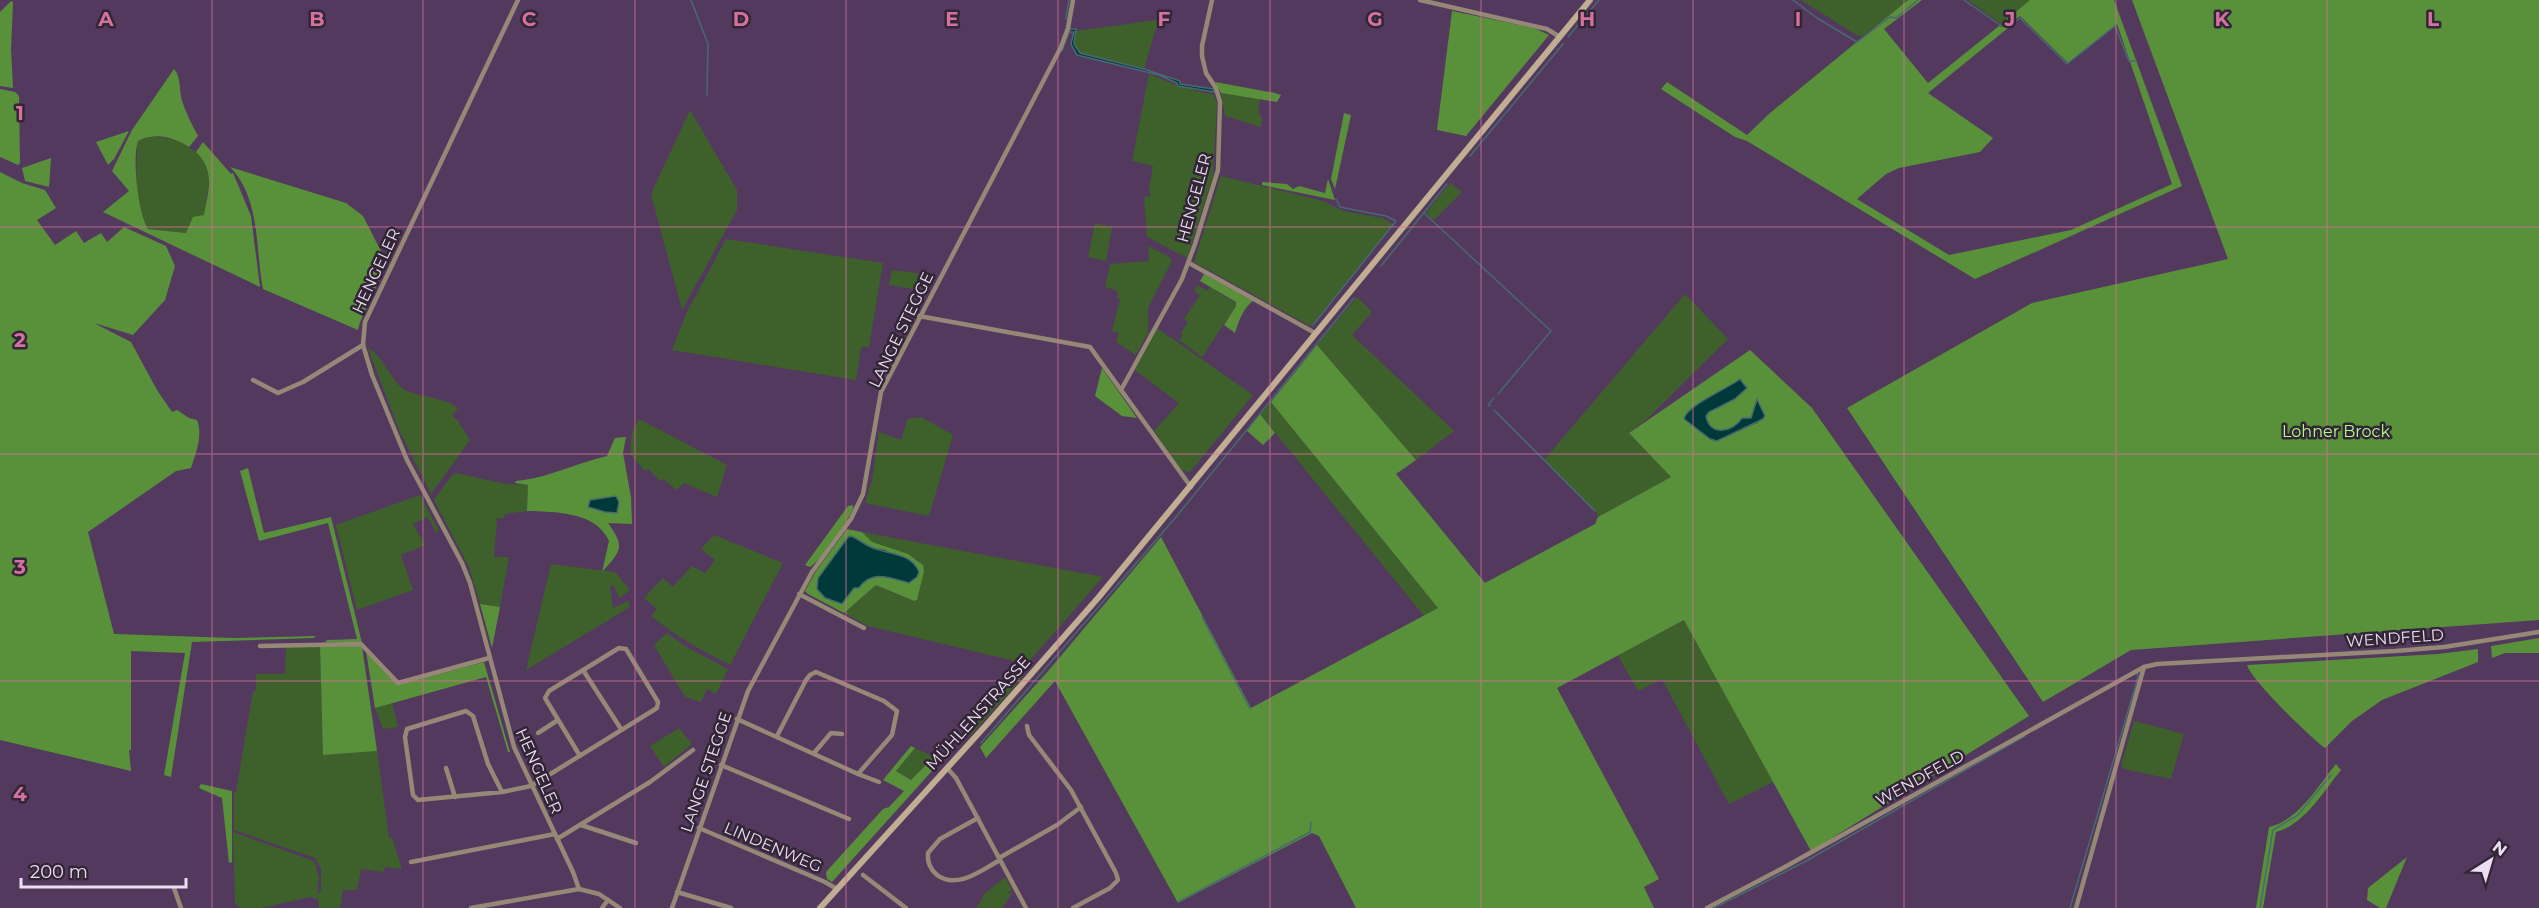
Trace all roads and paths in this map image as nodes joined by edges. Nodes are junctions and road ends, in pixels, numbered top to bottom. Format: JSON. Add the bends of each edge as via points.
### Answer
{"nodes":[{"id":1,"x":518,"y":0,"type":"edge"},
{"id":2,"x":1073,"y":0,"type":"edge"},
{"id":3,"x":1212,"y":0,"type":"edge"},
{"id":4,"x":1420,"y":0,"type":"edge"},
{"id":5,"x":1590,"y":0,"type":"edge"},
{"id":6,"x":1560,"y":37,"type":"junction"},
{"id":7,"x":1189,"y":263,"type":"junction"},
{"id":8,"x":919,"y":316,"type":"junction"},
{"id":9,"x":1315,"y":333,"type":"junction"},
{"id":10,"x":363,"y":345,"type":"junction"},
{"id":11,"x":253,"y":380,"type":"dead end"},
{"id":12,"x":1121,"y":390,"type":"junction"},
{"id":13,"x":1191,"y":487,"type":"junction"},
{"id":14,"x":799,"y":594,"type":"junction"},
{"id":15,"x":864,"y":628,"type":"dead end"},
{"id":16,"x":2539,"y":632,"type":"edge"},
{"id":17,"x":260,"y":646,"type":"dead end"},
{"id":18,"x":489,"y":658,"type":"junction"},
{"id":19,"x":2144,"y":667,"type":"junction"},
{"id":20,"x":583,"y":670,"type":"junction"},
{"id":21,"x":737,"y":719,"type":"junction"},
{"id":22,"x":558,"y":720,"type":"junction"},
{"id":23,"x":1027,"y":726,"type":"dead end"},
{"id":24,"x":621,"y":729,"type":"junction"},
{"id":25,"x":538,"y":733,"type":"dead end"},
{"id":26,"x":842,"y":734,"type":"dead end"},
{"id":27,"x":777,"y":736,"type":"junction"},
{"id":28,"x":693,"y":750,"type":"dead end"},
{"id":29,"x":814,"y":753,"type":"junction"},
{"id":30,"x":580,"y":756,"type":"junction"},
{"id":31,"x":721,"y":765,"type":"junction"},
{"id":32,"x":446,"y":768,"type":"dead end"},
{"id":33,"x":946,"y":768,"type":"junction"},
{"id":34,"x":858,"y":774,"type":"junction"},
{"id":35,"x":879,"y":782,"type":"dead end"},
{"id":36,"x":531,"y":786,"type":"junction"},
{"id":37,"x":502,"y":792,"type":"junction"},
{"id":38,"x":455,"y":797,"type":"junction"},
{"id":39,"x":1081,"y":807,"type":"junction"},
{"id":40,"x":978,"y":818,"type":"junction"},
{"id":41,"x":849,"y":819,"type":"dead end"},
{"id":42,"x":580,"y":825,"type":"junction"},
{"id":43,"x":699,"y":828,"type":"junction"},
{"id":44,"x":556,"y":836,"type":"junction"},
{"id":45,"x":636,"y":843,"type":"dead end"},
{"id":46,"x":1000,"y":859,"type":"junction"},
{"id":47,"x":411,"y":862,"type":"dead end"},
{"id":48,"x":863,"y":875,"type":"dead end"},
{"id":49,"x":174,"y":888,"type":"dead end"},
{"id":50,"x":579,"y":889,"type":"junction"},
{"id":51,"x":837,"y":889,"type":"junction"},
{"id":52,"x":677,"y":892,"type":"junction"},
{"id":53,"x":608,"y":900,"type":"junction"},
{"id":54,"x":181,"y":908,"type":"edge"},
{"id":55,"x":471,"y":908,"type":"edge"},
{"id":56,"x":602,"y":908,"type":"edge"},
{"id":57,"x":620,"y":908,"type":"edge"},
{"id":58,"x":672,"y":908,"type":"edge"},
{"id":59,"x":731,"y":908,"type":"edge"},
{"id":60,"x":820,"y":908,"type":"edge"},
{"id":61,"x":906,"y":908,"type":"edge"},
{"id":62,"x":1026,"y":908,"type":"edge"},
{"id":63,"x":1073,"y":908,"type":"edge"},
{"id":64,"x":1707,"y":908,"type":"edge"},
{"id":65,"x":2076,"y":908,"type":"edge"}],
"edges":[{"from":1,"to":10,"type":"street","name":"HENGELER","via":[[365,322]]},
{"from":2,"to":8,"type":"street","name":"LANGE STEGGE","via":[[1061,47]]},
{"from":3,"to":7,"type":"street","name":"HENGELER","via":[[1202,56],[1220,102],[1219,163]]},
{"from":4,"to":6,"type":"street","via":[[1547,29]]},
{"from":5,"to":6,"type":"main road","name":"MÜHLENSTRASSE"},
{"from":6,"to":9,"type":"main road","name":"MÜHLENSTRASSE"},
{"from":7,"to":9,"type":"street","name":"HENGELER"},
{"from":7,"to":12,"type":"street","name":"HENGELER"},
{"from":8,"to":12,"type":"street","via":[[1084,345],[1094,351]]},
{"from":8,"to":14,"type":"street","name":"LANGE STEGGE","via":[[881,392],[863,494],[851,519]]},
{"from":9,"to":13,"type":"main road","name":"MÜHLENSTRASSE"},
{"from":10,"to":11,"type":"street","via":[[278,393]]},
{"from":10,"to":18,"type":"street","name":"HENGELER","via":[[398,442],[466,573]]},
{"from":12,"to":13,"type":"street"},
{"from":13,"to":33,"type":"main road","name":"MÜHLENSTRASSE"},
{"from":14,"to":15,"type":"street"},
{"from":14,"to":21,"type":"street","name":"LANGE STEGGE"},
{"from":16,"to":19,"type":"street","name":"WENDFELD","via":[[2444,647]]},
{"from":17,"to":18,"type":"street","via":[[361,644],[398,683]]},
{"from":18,"to":36,"type":"street","name":"HENGELER","via":[[508,732]]},
{"from":19,"to":64,"type":"street","name":"WENDFELD"},
{"from":19,"to":65,"type":"street"},
{"from":20,"to":22,"type":"street","via":[[549,691],[545,698]]},
{"from":20,"to":24,"type":"street"},
{"from":20,"to":24,"type":"street","via":[[619,648],[626,650],[658,702],[657,708]]},
{"from":21,"to":27,"type":"street"},
{"from":21,"to":31,"type":"street","name":"LANGE STEGGE"},
{"from":22,"to":25,"type":"street"},
{"from":22,"to":30,"type":"street"},
{"from":23,"to":39,"type":"street","via":[[1029,735]]},
{"from":24,"to":30,"type":"street"},
{"from":26,"to":29,"type":"street","via":[[831,733]]},
{"from":27,"to":29,"type":"street"},
{"from":27,"to":34,"type":"street","via":[[806,680],[816,672],[884,701],[897,711],[892,735]]},
{"from":28,"to":42,"type":"street"},
{"from":29,"to":34,"type":"street"},
{"from":30,"to":36,"type":"street"},
{"from":31,"to":41,"type":"street"},
{"from":31,"to":43,"type":"street","name":"LANGE STEGGE"},
{"from":32,"to":38,"type":"street"},
{"from":33,"to":40,"type":"street","via":[[956,778]]},
{"from":33,"to":51,"type":"main road","name":"MÜHLENSTRASSE"},
{"from":34,"to":35,"type":"street"},
{"from":36,"to":37,"type":"street"},
{"from":36,"to":44,"type":"street","name":"HENGELER"},
{"from":37,"to":38,"type":"street"},
{"from":37,"to":38,"type":"street","via":[[488,764],[473,716],[466,711],[412,726],[405,737],[415,798],[422,801]]},
{"from":39,"to":46,"type":"street"},
{"from":39,"to":63,"type":"street","via":[[1118,880]]},
{"from":40,"to":46,"type":"street"},
{"from":40,"to":46,"type":"street","via":[[936,842],[928,853],[929,865],[941,877],[957,881]]},
{"from":42,"to":44,"type":"street"},
{"from":42,"to":45,"type":"street"},
{"from":43,"to":51,"type":"street","name":"LINDENWEG"},
{"from":43,"to":52,"type":"street","name":"LANGE STEGGE"},
{"from":44,"to":47,"type":"street"},
{"from":44,"to":50,"type":"street","name":"HENGELER"},
{"from":46,"to":62,"type":"street"},
{"from":48,"to":61,"type":"street"},
{"from":49,"to":54,"type":"street"},
{"from":50,"to":53,"type":"street"},
{"from":50,"to":55,"type":"street"},
{"from":51,"to":60,"type":"main road","name":"MÜHLENSTRASSE"},
{"from":52,"to":58,"type":"street","name":"LANGE STEGGE"},
{"from":52,"to":59,"type":"street"},
{"from":53,"to":56,"type":"street"},
{"from":53,"to":57,"type":"street"}]}
